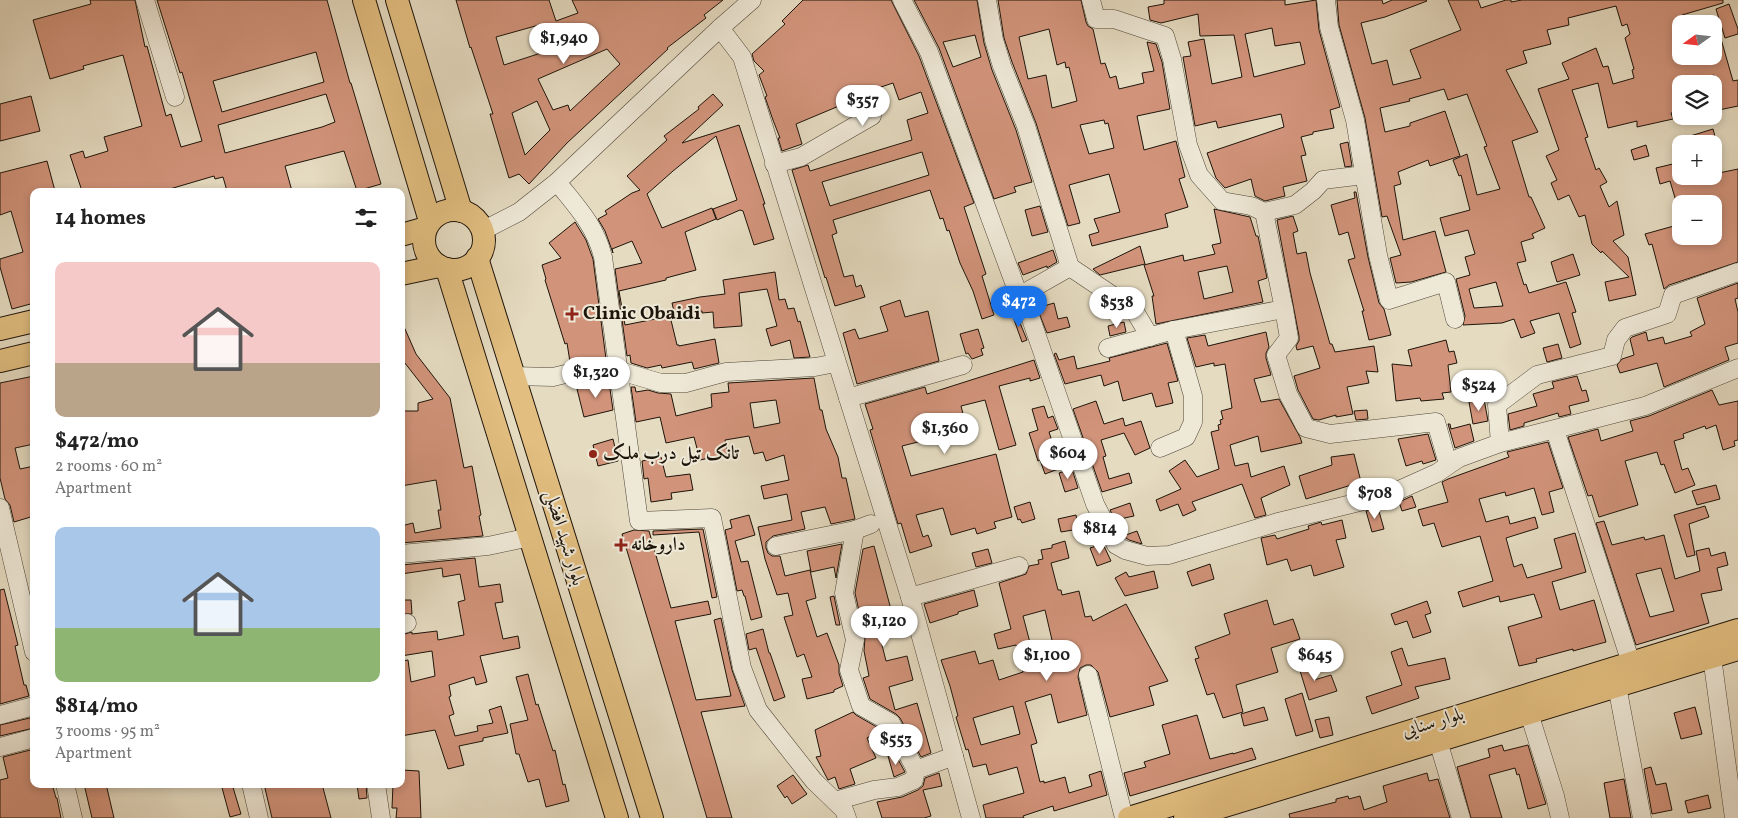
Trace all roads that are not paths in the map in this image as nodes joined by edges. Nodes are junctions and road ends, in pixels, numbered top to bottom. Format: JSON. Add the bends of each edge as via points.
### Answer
{"nodes":[{"id":1,"x":145,"y":0,"type":"edge"},
{"id":2,"x":364,"y":0,"type":"edge"},
{"id":3,"x":397,"y":0,"type":"edge"},
{"id":4,"x":752,"y":0,"type":"edge"},
{"id":5,"x":902,"y":0,"type":"edge"},
{"id":6,"x":987,"y":0,"type":"edge"},
{"id":7,"x":1091,"y":0,"type":"edge"},
{"id":8,"x":1326,"y":0,"type":"edge"},
{"id":9,"x":720,"y":28,"type":"junction"},
{"id":10,"x":175,"y":97,"type":"dead end"},
{"id":11,"x":872,"y":116,"type":"dead end"},
{"id":12,"x":774,"y":164,"type":"junction"},
{"id":13,"x":1364,"y":175,"type":"junction"},
{"id":14,"x":557,"y":182,"type":"junction"},
{"id":15,"x":461,"y":211,"type":"junction"},
{"id":16,"x":1264,"y":212,"type":"junction"},
{"id":17,"x":428,"y":225,"type":"junction"},
{"id":18,"x":482,"y":231,"type":"junction"},
{"id":19,"x":405,"y":234,"type":"edge"},
{"id":20,"x":477,"y":258,"type":"junction"},
{"id":21,"x":443,"y":267,"type":"junction"},
{"id":22,"x":1070,"y":267,"type":"junction"},
{"id":23,"x":1738,"y":272,"type":"edge"},
{"id":24,"x":405,"y":273,"type":"edge"},
{"id":25,"x":1019,"y":296,"type":"junction"},
{"id":26,"x":1284,"y":309,"type":"junction"},
{"id":27,"x":1455,"y":319,"type":"dead end"},
{"id":28,"x":30,"y":322,"type":"edge"},
{"id":29,"x":0,"y":329,"type":"edge"},
{"id":30,"x":1174,"y":330,"type":"junction"},
{"id":31,"x":1150,"y":338,"type":"junction"},
{"id":32,"x":1108,"y":348,"type":"dead end"},
{"id":33,"x":30,"y":354,"type":"edge"},
{"id":34,"x":0,"y":361,"type":"edge"},
{"id":35,"x":836,"y":363,"type":"junction"},
{"id":36,"x":963,"y":364,"type":"dead end"},
{"id":37,"x":1738,"y":368,"type":"edge"},
{"id":38,"x":620,"y":371,"type":"junction"},
{"id":39,"x":513,"y":376,"type":"junction"},
{"id":40,"x":848,"y":398,"type":"junction"},
{"id":41,"x":1556,"y":430,"type":"junction"},
{"id":42,"x":1500,"y":443,"type":"junction"},
{"id":43,"x":1160,"y":448,"type":"dead end"},
{"id":44,"x":1448,"y":464,"type":"junction"},
{"id":45,"x":0,"y":508,"type":"edge"},
{"id":46,"x":871,"y":524,"type":"dead end"},
{"id":47,"x":855,"y":530,"type":"junction"},
{"id":48,"x":3,"y":534,"type":"edge"},
{"id":49,"x":530,"y":537,"type":"junction"},
{"id":50,"x":776,"y":546,"type":"dead end"},
{"id":51,"x":405,"y":554,"type":"edge"},
{"id":52,"x":1019,"y":566,"type":"dead end"},
{"id":53,"x":910,"y":597,"type":"junction"},
{"id":54,"x":30,"y":625,"type":"edge"},
{"id":55,"x":1738,"y":630,"type":"edge"},
{"id":56,"x":1738,"y":649,"type":"edge"},
{"id":57,"x":1712,"y":657,"type":"junction"},
{"id":58,"x":1631,"y":663,"type":"junction"},
{"id":59,"x":1088,"y":675,"type":"dead end"},
{"id":60,"x":1617,"y":686,"type":"junction"},
{"id":61,"x":30,"y":707,"type":"edge"},
{"id":62,"x":1529,"y":713,"type":"junction"},
{"id":63,"x":0,"y":715,"type":"edge"},
{"id":64,"x":30,"y":739,"type":"edge"},
{"id":65,"x":1438,"y":742,"type":"junction"},
{"id":66,"x":0,"y":747,"type":"edge"},
{"id":67,"x":954,"y":756,"type":"junction"},
{"id":68,"x":916,"y":770,"type":"junction"},
{"id":69,"x":66,"y":788,"type":"edge"},
{"id":70,"x":252,"y":788,"type":"edge"},
{"id":71,"x":377,"y":788,"type":"edge"},
{"id":72,"x":835,"y":801,"type":"junction"},
{"id":73,"x":73,"y":818,"type":"edge"},
{"id":74,"x":259,"y":818,"type":"edge"},
{"id":75,"x":381,"y":818,"type":"edge"},
{"id":76,"x":617,"y":818,"type":"edge"},
{"id":77,"x":652,"y":818,"type":"edge"},
{"id":78,"x":847,"y":818,"type":"edge"},
{"id":79,"x":971,"y":818,"type":"edge"},
{"id":80,"x":1124,"y":818,"type":"edge"},
{"id":81,"x":1129,"y":818,"type":"edge"},
{"id":82,"x":1185,"y":818,"type":"edge"},
{"id":83,"x":1461,"y":818,"type":"edge"},
{"id":84,"x":1560,"y":818,"type":"edge"},
{"id":85,"x":1642,"y":818,"type":"edge"},
{"id":86,"x":1734,"y":818,"type":"edge"}],
"edges":[{"from":1,"to":10,"type":"street"},
{"from":2,"to":17,"type":"main road"},
{"from":3,"to":15,"type":"main road"},
{"from":4,"to":9,"type":"street"},
{"from":5,"to":25,"type":"street","via":[[929,52]]},
{"from":6,"to":22,"type":"street","via":[[1002,66],[1026,126]]},
{"from":7,"to":16,"type":"street","via":[[1096,19],[1114,19],[1165,36],[1188,145],[1199,176],[1222,201],[1251,206]]},
{"from":8,"to":13,"type":"street","via":[[1329,27],[1355,120]]},
{"from":9,"to":12,"type":"street","via":[[742,57]]},
{"from":9,"to":14,"type":"street"},
{"from":11,"to":12,"type":"street","via":[[801,156]]},
{"from":12,"to":35,"type":"street"},
{"from":13,"to":16,"type":"street","via":[[1322,180],[1294,205]]},
{"from":13,"to":27,"type":"street","via":[[1389,300],[1446,282]]},
{"from":14,"to":18,"type":"street","via":[[519,212]]},
{"from":14,"to":38,"type":"street","via":[[598,239]]},
{"from":15,"to":17,"type":"main road","via":[[444,211]]},
{"from":15,"to":18,"type":"main road","via":[[470,215]]},
{"from":16,"to":26,"type":"street"},
{"from":17,"to":19,"type":"main road"},
{"from":17,"to":21,"type":"main road","via":[[424,245],[432,260]]},
{"from":18,"to":20,"type":"main road","via":[[482,250]]},
{"from":20,"to":21,"type":"main road","via":[[464,268]]},
{"from":20,"to":39,"type":"main road","name":"بلوار شهید افضلی"},
{"from":21,"to":24,"type":"main road"},
{"from":21,"to":49,"type":"main road","name":"بلوار شهید افضلی"},
{"from":22,"to":25,"type":"street"},
{"from":22,"to":31,"type":"street","via":[[1134,310]]},
{"from":23,"to":42,"type":"street","via":[[1673,295],[1667,314],[1625,328],[1616,340],[1612,356],[1537,376],[1497,405]]},
{"from":25,"to":44,"type":"street","via":[[1030,316],[1095,504],[1116,545],[1125,550],[1147,556],[1169,555],[1278,522],[1388,495],[1437,473]]},
{"from":26,"to":30,"type":"street"},
{"from":26,"to":44,"type":"street","via":[[1289,338],[1276,355],[1288,394],[1306,428],[1330,434],[1436,422]]},
{"from":28,"to":29,"type":"main road"},
{"from":30,"to":31,"type":"street"},
{"from":30,"to":43,"type":"street","via":[[1193,396],[1193,422],[1186,437]]},
{"from":31,"to":32,"type":"street"},
{"from":33,"to":34,"type":"main road"},
{"from":35,"to":38,"type":"street","via":[[815,368],[726,372],[686,384],[661,383]]},
{"from":35,"to":40,"type":"street"},
{"from":36,"to":40,"type":"street"},
{"from":37,"to":41,"type":"street","via":[[1645,406]]},
{"from":38,"to":39,"type":"street","via":[[586,369],[553,378]]},
{"from":38,"to":72,"type":"street","via":[[639,521],[712,518],[742,668],[758,710],[814,781]]},
{"from":39,"to":77,"type":"main road","name":"بلوار شهید افضلی"},
{"from":40,"to":53,"type":"street"},
{"from":41,"to":42,"type":"street"},
{"from":41,"to":58,"type":"street"},
{"from":42,"to":44,"type":"street"},
{"from":45,"to":48,"type":"street"},
{"from":46,"to":47,"type":"street"},
{"from":47,"to":50,"type":"street"},
{"from":47,"to":68,"type":"street","via":[[844,593],[855,640],[848,670],[860,706],[890,722]]},
{"from":48,"to":54,"type":"street"},
{"from":49,"to":51,"type":"street","via":[[488,546]]},
{"from":49,"to":76,"type":"main road","name":"بلوار شهید افضلی"},
{"from":52,"to":53,"type":"street"},
{"from":53,"to":67,"type":"street"},
{"from":55,"to":58,"type":"main road","name":"بلوار سنایی"},
{"from":56,"to":57,"type":"main road","name":"بلوار سنایی"},
{"from":57,"to":60,"type":"main road","name":"بلوار سنایی"},
{"from":57,"to":86,"type":"street"},
{"from":58,"to":81,"type":"main road","name":"بلوار سنایی"},
{"from":59,"to":80,"type":"street"},
{"from":60,"to":62,"type":"main road","name":"بلوار سنایی"},
{"from":60,"to":85,"type":"street"},
{"from":61,"to":63,"type":"street"},
{"from":62,"to":65,"type":"main road","name":"بلوار سنایی"},
{"from":62,"to":84,"type":"street"},
{"from":64,"to":66,"type":"street"},
{"from":65,"to":82,"type":"main road","name":"بلوار سنایی"},
{"from":65,"to":83,"type":"street"},
{"from":67,"to":68,"type":"street"},
{"from":67,"to":79,"type":"street"},
{"from":68,"to":72,"type":"street","via":[[914,780],[898,787]]},
{"from":69,"to":73,"type":"street"},
{"from":70,"to":74,"type":"street"},
{"from":71,"to":75,"type":"street"},
{"from":72,"to":78,"type":"street"}]}
